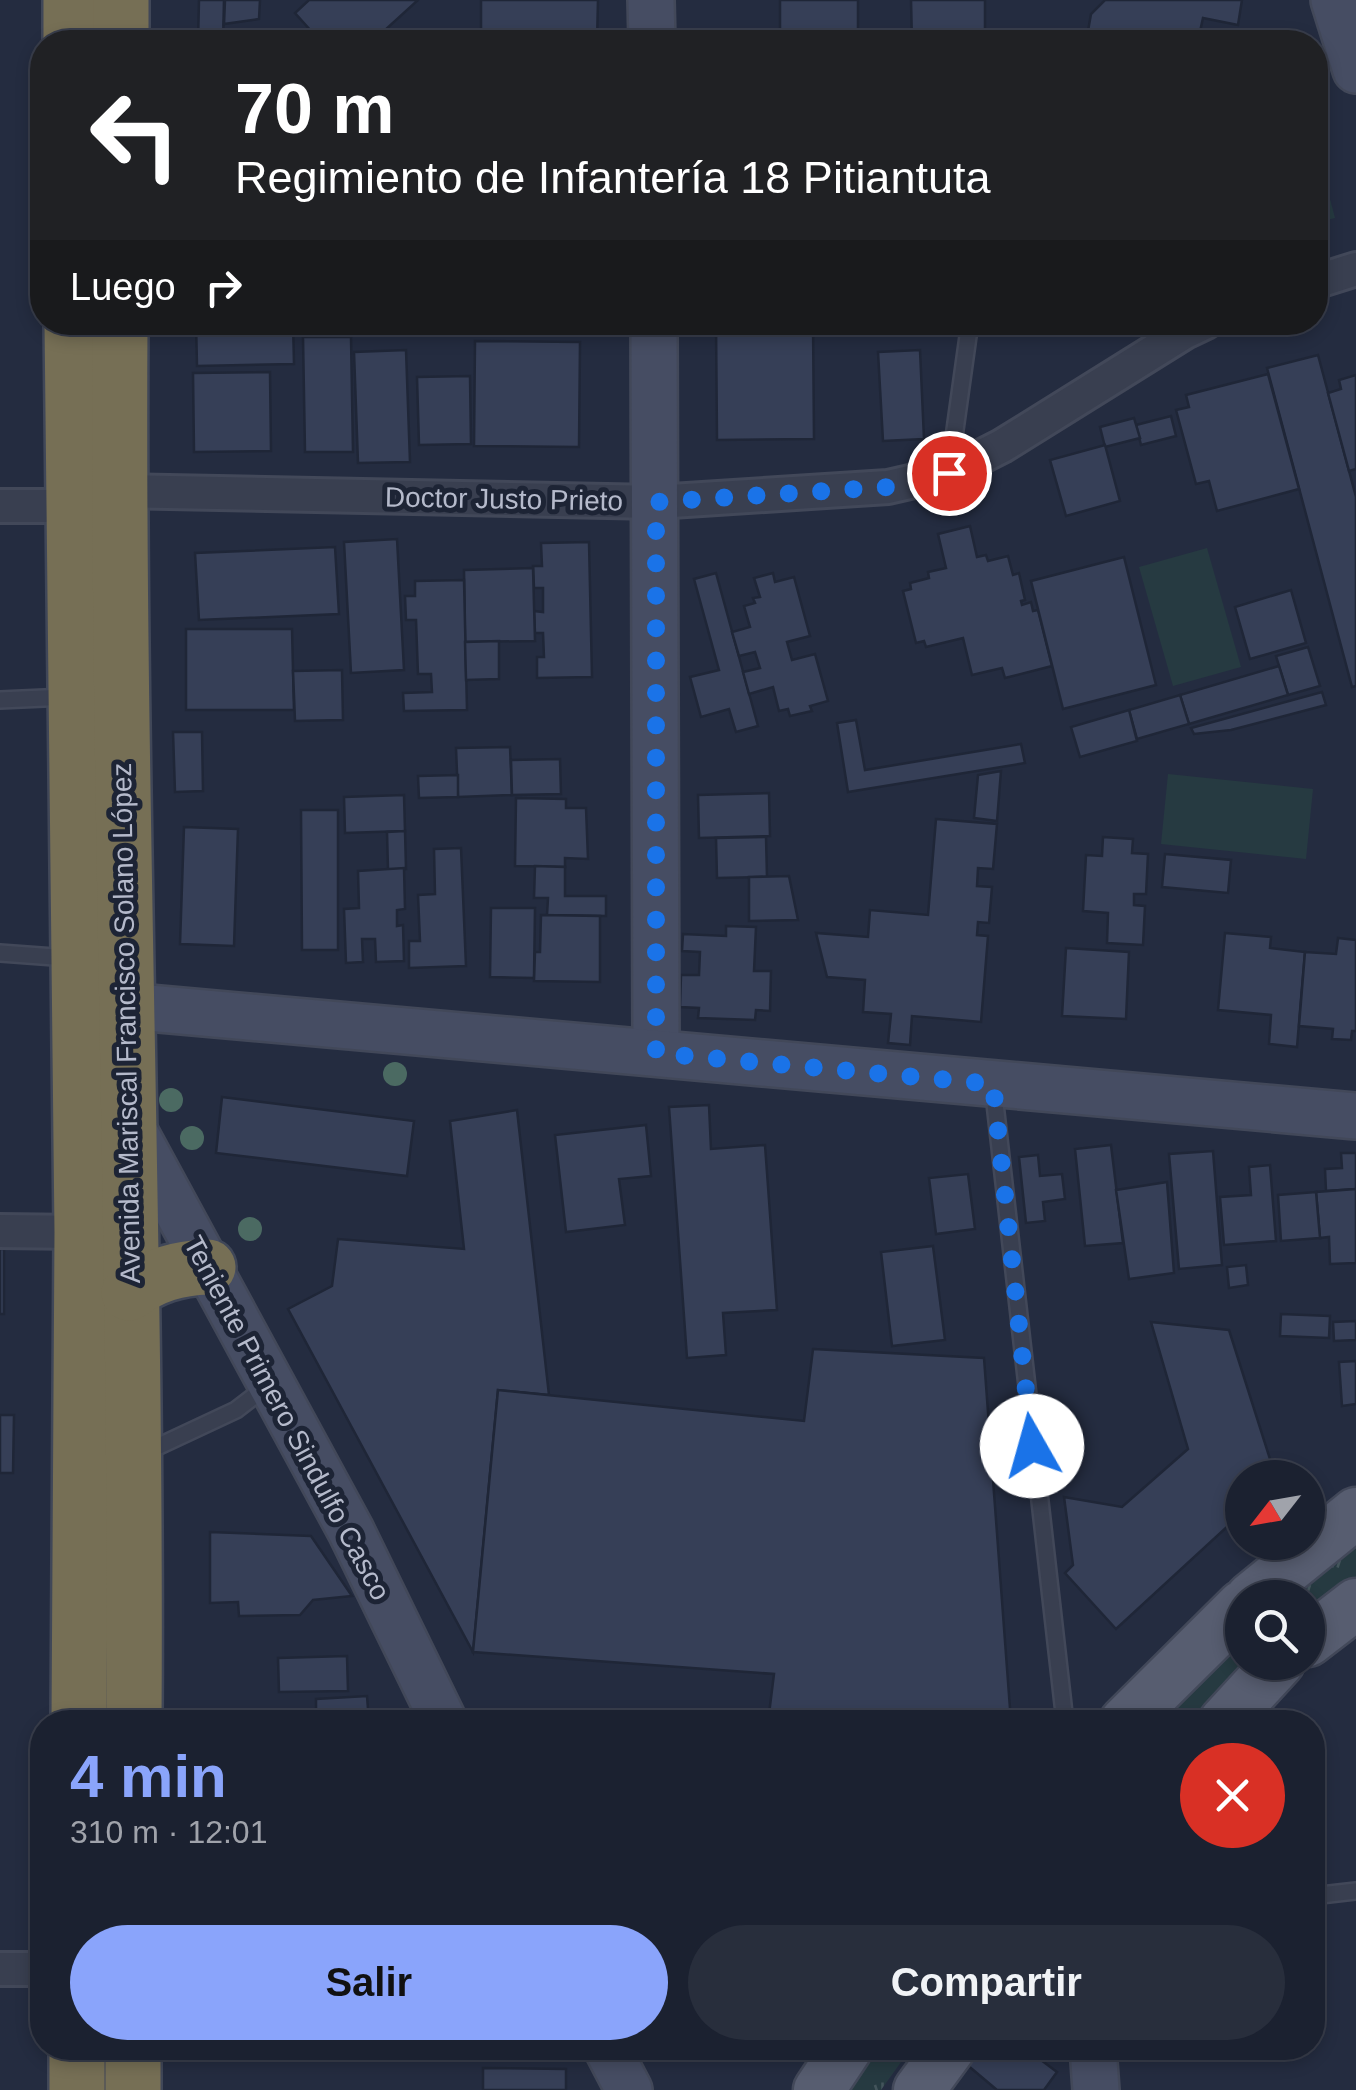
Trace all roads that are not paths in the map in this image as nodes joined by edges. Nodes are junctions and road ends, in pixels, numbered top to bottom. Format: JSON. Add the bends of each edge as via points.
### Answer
{"nodes":[{"id":1,"x":72,"y":0,"type":"edge"},
{"id":2,"x":121,"y":0,"type":"edge"},
{"id":3,"x":651,"y":0,"type":"edge"},
{"id":4,"x":1334,"y":0,"type":"edge"},
{"id":5,"x":72,"y":30,"type":"edge"},
{"id":6,"x":121,"y":30,"type":"edge"},
{"id":7,"x":652,"y":30,"type":"edge"},
{"id":8,"x":1356,"y":70,"type":"edge"},
{"id":9,"x":1356,"y":269,"type":"edge"},
{"id":10,"x":1328,"y":278,"type":"edge"},
{"id":11,"x":74,"y":335,"type":"edge"},
{"id":12,"x":118,"y":335,"type":"edge"},
{"id":13,"x":654,"y":335,"type":"edge"},
{"id":14,"x":968,"y":335,"type":"edge"},
{"id":15,"x":1180,"y":335,"type":"edge"},
{"id":16,"x":949,"y":473,"type":"junction"},
{"id":17,"x":95,"y":499,"type":"junction"},
{"id":18,"x":656,"y":502,"type":"junction"},
{"id":19,"x":0,"y":506,"type":"edge"},
{"id":20,"x":76,"y":696,"type":"junction"},
{"id":21,"x":0,"y":700,"type":"edge"},
{"id":22,"x":76,"y":858,"type":"junction"},
{"id":23,"x":0,"y":953,"type":"edge"},
{"id":24,"x":77,"y":959,"type":"junction"},
{"id":25,"x":126,"y":1006,"type":"junction"},
{"id":26,"x":656,"y":1053,"type":"junction"},
{"id":27,"x":993,"y":1084,"type":"junction"},
{"id":28,"x":126,"y":1116,"type":"junction"},
{"id":29,"x":1356,"y":1116,"type":"edge"},
{"id":30,"x":0,"y":1232,"type":"edge"},
{"id":31,"x":82,"y":1232,"type":"junction"},
{"id":32,"x":208,"y":1267,"type":"junction"},
{"id":33,"x":129,"y":1293,"type":"junction"},
{"id":34,"x":271,"y":1382,"type":"junction"},
{"id":35,"x":134,"y":1458,"type":"junction"},
{"id":36,"x":1356,"y":1513,"type":"edge"},
{"id":37,"x":1273,"y":1580,"type":"edge"},
{"id":38,"x":1356,"y":1604,"type":"edge"},
{"id":39,"x":1225,"y":1623,"type":"edge"},
{"id":40,"x":1325,"y":1628,"type":"edge"},
{"id":41,"x":1262,"y":1680,"type":"edge"},
{"id":42,"x":79,"y":1710,"type":"edge"},
{"id":43,"x":134,"y":1710,"type":"edge"},
{"id":44,"x":438,"y":1710,"type":"edge"},
{"id":45,"x":1064,"y":1710,"type":"edge"},
{"id":46,"x":1137,"y":1710,"type":"edge"},
{"id":47,"x":1235,"y":1710,"type":"edge"},
{"id":48,"x":1356,"y":1891,"type":"edge"},
{"id":49,"x":1325,"y":1895,"type":"edge"},
{"id":50,"x":0,"y":1969,"type":"edge"},
{"id":51,"x":30,"y":1969,"type":"edge"},
{"id":52,"x":77,"y":2060,"type":"edge"},
{"id":53,"x":132,"y":2060,"type":"edge"},
{"id":54,"x":612,"y":2060,"type":"edge"},
{"id":55,"x":840,"y":2060,"type":"edge"},
{"id":56,"x":941,"y":2060,"type":"edge"},
{"id":57,"x":1095,"y":2060,"type":"edge"},
{"id":58,"x":77,"y":2090,"type":"edge"},
{"id":59,"x":132,"y":2090,"type":"edge"},
{"id":60,"x":628,"y":2090,"type":"edge"},
{"id":61,"x":820,"y":2090,"type":"edge"},
{"id":62,"x":919,"y":2090,"type":"edge"},
{"id":63,"x":1096,"y":2090,"type":"edge"}],
"edges":[{"from":1,"to":5,"type":"highway"},
{"from":2,"to":6,"type":"highway"},
{"from":3,"to":7,"type":"street"},
{"from":4,"to":8,"type":"street"},
{"from":9,"to":10,"type":"street"},
{"from":11,"to":17,"type":"highway","name":"Avenida Mariscal Francisco Solano López"},
{"from":12,"to":17,"type":"highway","name":"Avenida Mariscal Francisco Solano López"},
{"from":13,"to":18,"type":"street"},
{"from":14,"to":16,"type":"lane"},
{"from":15,"to":16,"type":"street","name":"Doctor Justo Prieto"},
{"from":16,"to":18,"type":"street","name":"Doctor Justo Prieto","via":[[888,487]]},
{"from":17,"to":18,"type":"street","name":"Doctor Justo Prieto"},
{"from":17,"to":19,"type":"street","name":"Doctor Justo Prieto"},
{"from":17,"to":20,"type":"highway","name":"Avenida Mariscal Francisco Solano López"},
{"from":17,"to":25,"type":"highway","name":"Avenida Mariscal Francisco Solano López"},
{"from":18,"to":26,"type":"street"},
{"from":20,"to":21,"type":"lane"},
{"from":20,"to":22,"type":"highway","name":"Avenida Mariscal Francisco Solano López"},
{"from":22,"to":24,"type":"highway","name":"Avenida Mariscal Francisco Solano López"},
{"from":22,"to":28,"type":"street","name":"Teniente Primero Sindulfo Casco","via":[[97,911],[98,1067]]},
{"from":23,"to":24,"type":"lane"},
{"from":24,"to":31,"type":"highway","name":"Avenida Mariscal Francisco Solano López"},
{"from":25,"to":26,"type":"street"},
{"from":25,"to":28,"type":"highway","name":"Avenida Mariscal Francisco Solano López"},
{"from":26,"to":27,"type":"street"},
{"from":27,"to":29,"type":"street"},
{"from":27,"to":45,"type":"lane"},
{"from":28,"to":32,"type":"street","name":"Teniente Primero Sindulfo Casco"},
{"from":28,"to":33,"type":"highway","name":"Avenida Mariscal Francisco Solano López"},
{"from":30,"to":31,"type":"street"},
{"from":31,"to":42,"type":"highway","name":"Avenida Mariscal Francisco Solano López"},
{"from":32,"to":33,"type":"highway","via":[[180,1268]]},
{"from":32,"to":34,"type":"street","name":"Teniente Primero Sindulfo Casco"},
{"from":33,"to":35,"type":"highway","name":"Avenida Mariscal Francisco Solano López"},
{"from":34,"to":35,"type":"lane","via":[[236,1410]]},
{"from":34,"to":44,"type":"street","name":"Teniente Primero Sindulfo Casco"},
{"from":35,"to":43,"type":"highway","name":"Avenida Mariscal Francisco Solano López"},
{"from":36,"to":37,"type":"main road"},
{"from":38,"to":40,"type":"main road"},
{"from":39,"to":46,"type":"main road"},
{"from":41,"to":47,"type":"main road"},
{"from":48,"to":49,"type":"lane"},
{"from":50,"to":51,"type":"street"},
{"from":52,"to":58,"type":"highway"},
{"from":53,"to":59,"type":"highway"},
{"from":54,"to":60,"type":"street"},
{"from":55,"to":61,"type":"main road"},
{"from":56,"to":62,"type":"main road"},
{"from":57,"to":63,"type":"street"}]}
